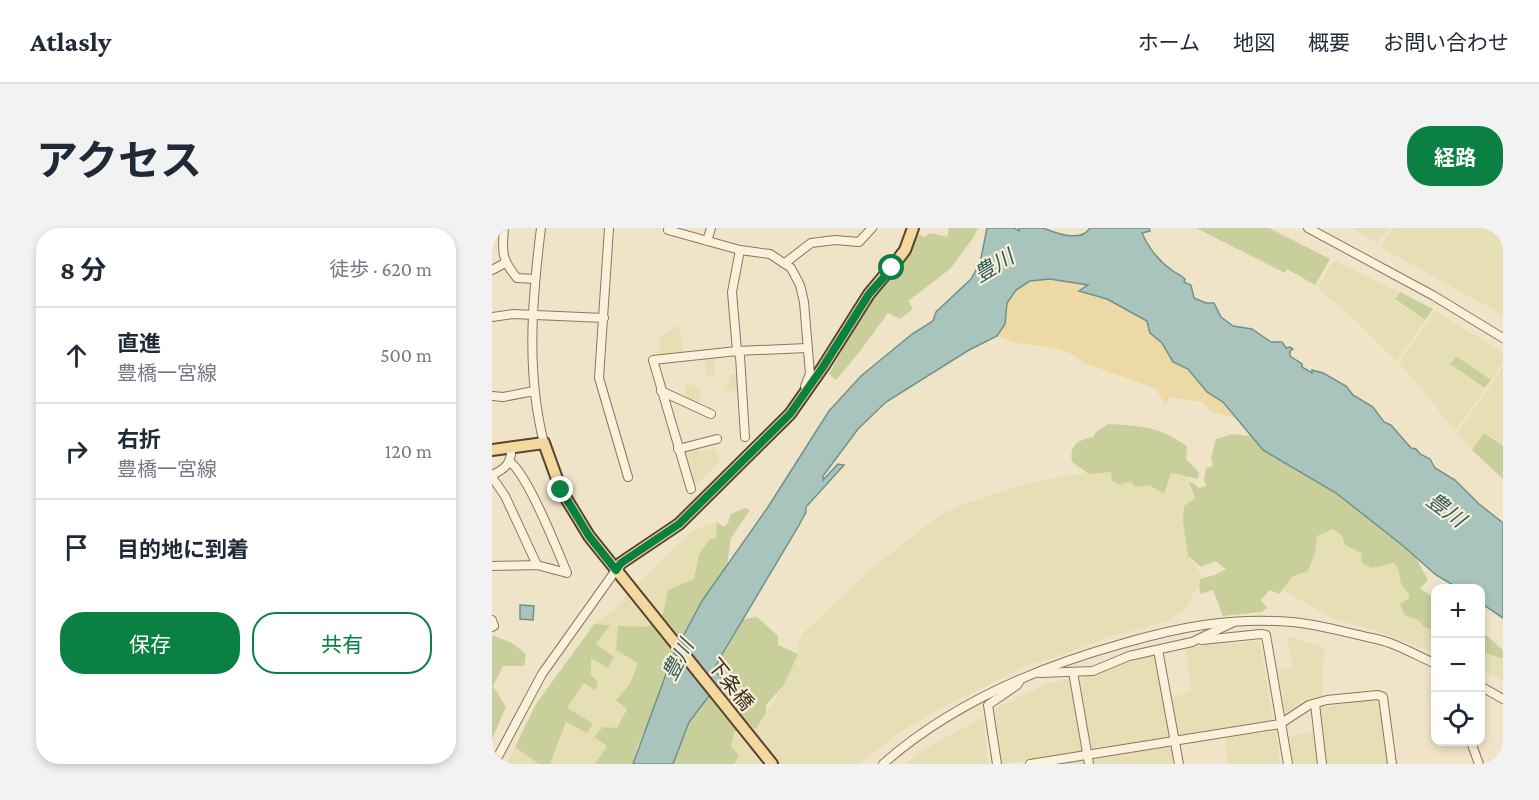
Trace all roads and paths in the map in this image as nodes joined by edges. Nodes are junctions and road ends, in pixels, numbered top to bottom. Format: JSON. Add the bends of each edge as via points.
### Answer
{"nodes":[{"id":1,"x":504,"y":228,"type":"edge"},
{"id":2,"x":541,"y":228,"type":"edge"},
{"id":3,"x":609,"y":228,"type":"edge"},
{"id":4,"x":711,"y":228,"type":"edge"},
{"id":5,"x":872,"y":228,"type":"edge"},
{"id":6,"x":913,"y":228,"type":"edge"},
{"id":7,"x":1308,"y":228,"type":"edge"},
{"id":8,"x":668,"y":230,"type":"dead end"},
{"id":9,"x":707,"y":242,"type":"junction"},
{"id":10,"x":740,"y":250,"type":"junction"},
{"id":11,"x":505,"y":263,"type":"junction"},
{"id":12,"x":785,"y":263,"type":"junction"},
{"id":13,"x":492,"y":270,"type":"edge"},
{"id":14,"x":535,"y":279,"type":"junction"},
{"id":15,"x":534,"y":314,"type":"junction"},
{"id":16,"x":492,"y":317,"type":"edge"},
{"id":17,"x":604,"y":318,"type":"junction"},
{"id":18,"x":1503,"y":338,"type":"edge"},
{"id":19,"x":807,"y":348,"type":"junction"},
{"id":20,"x":737,"y":351,"type":"junction"},
{"id":21,"x":534,"y":391,"type":"junction"},
{"id":22,"x":661,"y":392,"type":"junction"},
{"id":23,"x":492,"y":396,"type":"edge"},
{"id":24,"x":711,"y":414,"type":"dead end"},
{"id":25,"x":790,"y":414,"type":"junction"},
{"id":26,"x":745,"y":437,"type":"dead end"},
{"id":27,"x":717,"y":439,"type":"dead end"},
{"id":28,"x":544,"y":444,"type":"junction"},
{"id":29,"x":512,"y":448,"type":"junction"},
{"id":30,"x":678,"y":449,"type":"junction"},
{"id":31,"x":492,"y":450,"type":"edge"},
{"id":32,"x":510,"y":462,"type":"junction"},
{"id":33,"x":492,"y":476,"type":"edge"},
{"id":34,"x":628,"y":477,"type":"dead end"},
{"id":35,"x":691,"y":489,"type":"dead end"},
{"id":36,"x":537,"y":565,"type":"junction"},
{"id":37,"x":492,"y":566,"type":"edge"},
{"id":38,"x":616,"y":570,"type":"junction"},
{"id":39,"x":492,"y":620,"type":"edge"},
{"id":40,"x":1236,"y":621,"type":"junction"},
{"id":41,"x":492,"y":627,"type":"edge"},
{"id":42,"x":1192,"y":642,"type":"junction"},
{"id":43,"x":1158,"y":650,"type":"junction"},
{"id":44,"x":1431,"y":662,"type":"edge"},
{"id":45,"x":1073,"y":672,"type":"junction"},
{"id":46,"x":1032,"y":673,"type":"junction"},
{"id":47,"x":1021,"y":679,"type":"junction"},
{"id":48,"x":1485,"y":689,"type":"edge"},
{"id":49,"x":1503,"y":699,"type":"edge"},
{"id":50,"x":1315,"y":704,"type":"junction"},
{"id":51,"x":1280,"y":724,"type":"junction"},
{"id":52,"x":1175,"y":742,"type":"junction"},
{"id":53,"x":1473,"y":746,"type":"edge"},
{"id":54,"x":1088,"y":755,"type":"junction"},
{"id":55,"x":494,"y":764,"type":"edge"},
{"id":56,"x":772,"y":764,"type":"edge"},
{"id":57,"x":883,"y":764,"type":"edge"},
{"id":58,"x":997,"y":764,"type":"edge"},
{"id":59,"x":1030,"y":764,"type":"edge"},
{"id":60,"x":1089,"y":764,"type":"edge"},
{"id":61,"x":1179,"y":764,"type":"edge"},
{"id":62,"x":1288,"y":764,"type":"edge"},
{"id":63,"x":1322,"y":764,"type":"edge"},
{"id":64,"x":1392,"y":764,"type":"edge"},
{"id":65,"x":1479,"y":764,"type":"edge"}],
"edges":[{"from":1,"to":11,"type":"street"},
{"from":2,"to":14,"type":"street"},
{"from":3,"to":17,"type":"street"},
{"from":4,"to":9,"type":"street"},
{"from":5,"to":12,"type":"street","via":[[860,242],[811,243]]},
{"from":6,"to":25,"type":"main road","via":[[905,249],[869,294]]},
{"from":7,"to":18,"type":"street"},
{"from":8,"to":9,"type":"street"},
{"from":9,"to":10,"type":"street"},
{"from":10,"to":12,"type":"street","via":[[770,254]]},
{"from":10,"to":20,"type":"street","via":[[732,292]]},
{"from":11,"to":13,"type":"street"},
{"from":11,"to":14,"type":"street","via":[[517,278]]},
{"from":12,"to":19,"type":"street","via":[[800,285]]},
{"from":14,"to":15,"type":"street"},
{"from":15,"to":16,"type":"street"},
{"from":15,"to":17,"type":"street"},
{"from":15,"to":21,"type":"street"},
{"from":17,"to":34,"type":"street","via":[[599,378]]},
{"from":19,"to":20,"type":"street"},
{"from":19,"to":25,"type":"street","via":[[810,374]]},
{"from":20,"to":22,"type":"street","via":[[653,360]]},
{"from":20,"to":26,"type":"street"},
{"from":21,"to":23,"type":"street"},
{"from":21,"to":28,"type":"street"},
{"from":22,"to":24,"type":"street"},
{"from":22,"to":30,"type":"street"},
{"from":25,"to":38,"type":"main road","via":[[679,524]]},
{"from":27,"to":30,"type":"street"},
{"from":28,"to":29,"type":"main road"},
{"from":28,"to":38,"type":"main road","name":"下条橋","via":[[568,504]]},
{"from":29,"to":31,"type":"main road"},
{"from":29,"to":32,"type":"street"},
{"from":30,"to":35,"type":"street"},
{"from":32,"to":33,"type":"street"},
{"from":32,"to":36,"type":"street","via":[[527,485],[567,573]]},
{"from":33,"to":36,"type":"street"},
{"from":36,"to":37,"type":"street"},
{"from":38,"to":55,"type":"street","via":[[534,688]]},
{"from":38,"to":56,"type":"main road","name":"下条橋"},
{"from":39,"to":41,"type":"street"},
{"from":40,"to":42,"type":"street"},
{"from":40,"to":44,"type":"street","via":[[1320,626],[1389,642]]},
{"from":40,"to":46,"type":"street","via":[[1170,630]]},
{"from":42,"to":43,"type":"street"},
{"from":42,"to":51,"type":"street","via":[[1266,635]]},
{"from":43,"to":45,"type":"street","via":[[1093,670]]},
{"from":43,"to":52,"type":"street"},
{"from":45,"to":46,"type":"street"},
{"from":45,"to":54,"type":"street"},
{"from":46,"to":47,"type":"street"},
{"from":47,"to":57,"type":"street","via":[[935,724]]},
{"from":47,"to":58,"type":"street","via":[[988,705]]},
{"from":48,"to":49,"type":"street"},
{"from":50,"to":51,"type":"street"},
{"from":50,"to":63,"type":"street"},
{"from":50,"to":64,"type":"street","via":[[1383,697]]},
{"from":51,"to":52,"type":"street"},
{"from":51,"to":62,"type":"street"},
{"from":52,"to":54,"type":"street"},
{"from":52,"to":61,"type":"street"},
{"from":53,"to":65,"type":"street"},
{"from":54,"to":59,"type":"street"},
{"from":54,"to":60,"type":"street"}]}
